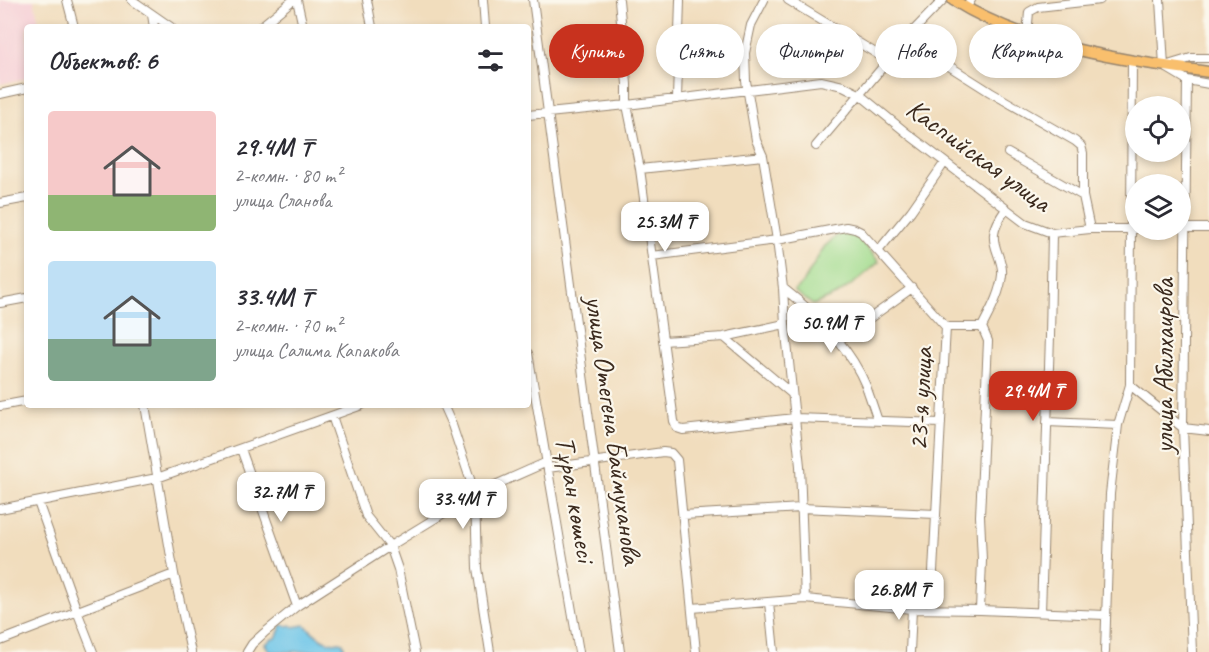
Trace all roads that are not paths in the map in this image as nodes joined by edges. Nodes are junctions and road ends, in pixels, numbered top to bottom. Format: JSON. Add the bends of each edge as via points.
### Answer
{"nodes":[{"id":1,"x":67,"y":0,"type":"edge"},
{"id":2,"x":132,"y":0,"type":"edge"},
{"id":3,"x":295,"y":0,"type":"edge"},
{"id":4,"x":367,"y":0,"type":"edge"},
{"id":5,"x":483,"y":0,"type":"edge"},
{"id":6,"x":533,"y":0,"type":"edge"},
{"id":7,"x":619,"y":0,"type":"edge"},
{"id":8,"x":680,"y":0,"type":"edge"},
{"id":9,"x":764,"y":0,"type":"edge"},
{"id":10,"x":788,"y":0,"type":"edge"},
{"id":11,"x":943,"y":0,"type":"edge"},
{"id":12,"x":953,"y":0,"type":"edge"},
{"id":13,"x":1100,"y":0,"type":"edge"},
{"id":14,"x":1160,"y":0,"type":"edge"},
{"id":15,"x":968,"y":4,"type":"edge"},
{"id":16,"x":152,"y":15,"type":"junction"},
{"id":17,"x":73,"y":24,"type":"edge"},
{"id":18,"x":154,"y":24,"type":"edge"},
{"id":19,"x":166,"y":24,"type":"edge"},
{"id":20,"x":264,"y":24,"type":"edge"},
{"id":21,"x":302,"y":24,"type":"edge"},
{"id":22,"x":371,"y":24,"type":"edge"},
{"id":23,"x":484,"y":24,"type":"edge"},
{"id":24,"x":920,"y":24,"type":"edge"},
{"id":25,"x":1003,"y":24,"type":"edge"},
{"id":26,"x":1028,"y":24,"type":"edge"},
{"id":27,"x":1083,"y":51,"type":"edge"},
{"id":28,"x":875,"y":53,"type":"edge"},
{"id":29,"x":1209,"y":58,"type":"edge"},
{"id":30,"x":1132,"y":60,"type":"junction"},
{"id":31,"x":1164,"y":66,"type":"junction"},
{"id":32,"x":957,"y":71,"type":"edge"},
{"id":33,"x":1209,"y":72,"type":"edge"},
{"id":34,"x":875,"y":75,"type":"edge"},
{"id":35,"x":1187,"y":80,"type":"junction"},
{"id":36,"x":1209,"y":84,"type":"edge"},
{"id":37,"x":24,"y":89,"type":"edge"},
{"id":38,"x":748,"y":91,"type":"junction"},
{"id":39,"x":0,"y":94,"type":"edge"},
{"id":40,"x":859,"y":94,"type":"junction"},
{"id":41,"x":677,"y":99,"type":"junction"},
{"id":42,"x":627,"y":105,"type":"junction"},
{"id":43,"x":548,"y":114,"type":"junction"},
{"id":44,"x":531,"y":115,"type":"edge"},
{"id":45,"x":816,"y":146,"type":"dead end"},
{"id":46,"x":1008,"y":153,"type":"dead end"},
{"id":47,"x":763,"y":156,"type":"junction"},
{"id":48,"x":945,"y":162,"type":"junction"},
{"id":49,"x":640,"y":169,"type":"junction"},
{"id":50,"x":1133,"y":174,"type":"edge"},
{"id":51,"x":1184,"y":174,"type":"edge"},
{"id":52,"x":1083,"y":196,"type":"junction"},
{"id":53,"x":24,"y":199,"type":"edge"},
{"id":54,"x":0,"y":203,"type":"edge"},
{"id":55,"x":1006,"y":209,"type":"junction"},
{"id":56,"x":1191,"y":228,"type":"edge"},
{"id":57,"x":1209,"y":228,"type":"edge"},
{"id":58,"x":1090,"y":229,"type":"junction"},
{"id":59,"x":1125,"y":229,"type":"edge"},
{"id":60,"x":1052,"y":233,"type":"junction"},
{"id":61,"x":777,"y":240,"type":"junction"},
{"id":62,"x":1133,"y":240,"type":"edge"},
{"id":63,"x":1183,"y":240,"type":"edge"},
{"id":64,"x":878,"y":251,"type":"junction"},
{"id":65,"x":652,"y":256,"type":"junction"},
{"id":66,"x":783,"y":288,"type":"junction"},
{"id":67,"x":912,"y":288,"type":"junction"},
{"id":68,"x":24,"y":299,"type":"edge"},
{"id":69,"x":0,"y":303,"type":"edge"},
{"id":70,"x":785,"y":324,"type":"junction"},
{"id":71,"x":946,"y":327,"type":"junction"},
{"id":72,"x":982,"y":327,"type":"junction"},
{"id":73,"x":724,"y":337,"type":"junction"},
{"id":74,"x":663,"y":341,"type":"junction"},
{"id":75,"x":838,"y":341,"type":"junction"},
{"id":76,"x":531,"y":370,"type":"edge"},
{"id":77,"x":1130,"y":385,"type":"junction"},
{"id":78,"x":792,"y":394,"type":"junction"},
{"id":79,"x":24,"y":402,"type":"edge"},
{"id":80,"x":0,"y":406,"type":"edge"},
{"id":81,"x":145,"y":408,"type":"edge"},
{"id":82,"x":354,"y":408,"type":"edge"},
{"id":83,"x":444,"y":408,"type":"edge"},
{"id":84,"x":332,"y":416,"type":"junction"},
{"id":85,"x":795,"y":418,"type":"junction"},
{"id":86,"x":878,"y":421,"type":"junction"},
{"id":87,"x":1047,"y":422,"type":"junction"},
{"id":88,"x":941,"y":423,"type":"junction"},
{"id":89,"x":1118,"y":425,"type":"junction"},
{"id":90,"x":1183,"y":428,"type":"junction"},
{"id":91,"x":1209,"y":431,"type":"edge"},
{"id":92,"x":241,"y":449,"type":"junction"},
{"id":93,"x":596,"y":461,"type":"junction"},
{"id":94,"x":548,"y":465,"type":"junction"},
{"id":95,"x":157,"y":478,"type":"junction"},
{"id":96,"x":475,"y":494,"type":"junction"},
{"id":97,"x":38,"y":502,"type":"junction"},
{"id":98,"x":801,"y":508,"type":"junction"},
{"id":99,"x":0,"y":509,"type":"edge"},
{"id":100,"x":936,"y":514,"type":"junction"},
{"id":101,"x":683,"y":515,"type":"junction"},
{"id":102,"x":390,"y":546,"type":"junction"},
{"id":103,"x":174,"y":574,"type":"junction"},
{"id":104,"x":805,"y":599,"type":"junction"},
{"id":105,"x":769,"y":602,"type":"junction"},
{"id":106,"x":297,"y":606,"type":"junction"},
{"id":107,"x":692,"y":608,"type":"junction"},
{"id":108,"x":912,"y":609,"type":"junction"},
{"id":109,"x":931,"y":609,"type":"junction"},
{"id":110,"x":980,"y":610,"type":"junction"},
{"id":111,"x":77,"y":611,"type":"junction"},
{"id":112,"x":1041,"y":612,"type":"junction"},
{"id":113,"x":1105,"y":615,"type":"junction"},
{"id":114,"x":0,"y":641,"type":"edge"},
{"id":115,"x":93,"y":652,"type":"edge"},
{"id":116,"x":191,"y":652,"type":"edge"},
{"id":117,"x":247,"y":652,"type":"edge"},
{"id":118,"x":415,"y":652,"type":"edge"},
{"id":119,"x":490,"y":652,"type":"edge"},
{"id":120,"x":579,"y":652,"type":"edge"},
{"id":121,"x":620,"y":652,"type":"edge"},
{"id":122,"x":696,"y":652,"type":"edge"},
{"id":123,"x":774,"y":652,"type":"edge"},
{"id":124,"x":910,"y":652,"type":"edge"},
{"id":125,"x":1105,"y":652,"type":"edge"},
{"id":126,"x":1192,"y":652,"type":"edge"}],
"edges":[{"from":1,"to":17,"type":"street"},
{"from":2,"to":16,"type":"street"},
{"from":3,"to":20,"type":"street"},
{"from":3,"to":21,"type":"street"},
{"from":4,"to":22,"type":"street"},
{"from":5,"to":23,"type":"street"},
{"from":6,"to":43,"type":"street","name":"улица Отегена Баймуханова"},
{"from":7,"to":42,"type":"street"},
{"from":8,"to":41,"type":"street"},
{"from":9,"to":38,"type":"street","via":[[751,25],[745,53]]},
{"from":10,"to":28,"type":"street"},
{"from":11,"to":24,"type":"street"},
{"from":12,"to":15,"type":"main road"},
{"from":13,"to":26,"type":"street","via":[[1038,7],[1029,12]]},
{"from":14,"to":31,"type":"street"},
{"from":15,"to":25,"type":"main road"},
{"from":16,"to":18,"type":"street"},
{"from":16,"to":19,"type":"street"},
{"from":27,"to":30,"type":"main road"},
{"from":29,"to":31,"type":"street","via":[[1191,58]]},
{"from":30,"to":31,"type":"main road"},
{"from":30,"to":50,"type":"street"},
{"from":31,"to":33,"type":"main road"},
{"from":31,"to":35,"type":"street"},
{"from":32,"to":52,"type":"street","name":"Каспийская улица","via":[[1081,146]]},
{"from":34,"to":40,"type":"street"},
{"from":35,"to":36,"type":"street"},
{"from":35,"to":51,"type":"street","name":"улица Абилхаирова"},
{"from":37,"to":39,"type":"street"},
{"from":38,"to":40,"type":"street","name":"Каспийская улица","via":[[821,81]]},
{"from":38,"to":41,"type":"street","name":"Каспийская улица"},
{"from":38,"to":47,"type":"street","via":[[756,140]]},
{"from":40,"to":45,"type":"street"},
{"from":40,"to":48,"type":"street","name":"Каспийская улица"},
{"from":41,"to":42,"type":"street","name":"Каспийская улица"},
{"from":42,"to":43,"type":"street","name":"Каспийская улица"},
{"from":42,"to":49,"type":"street"},
{"from":43,"to":44,"type":"street","name":"Каспийская улица"},
{"from":43,"to":93,"type":"street","name":"улица Отегена Баймуханова"},
{"from":46,"to":52,"type":"street","name":"Каспийская улица"},
{"from":47,"to":49,"type":"street"},
{"from":47,"to":61,"type":"street"},
{"from":48,"to":55,"type":"street","name":"Каспийская улица"},
{"from":48,"to":64,"type":"street","via":[[912,211]]},
{"from":49,"to":65,"type":"street"},
{"from":52,"to":58,"type":"street","name":"Каспийская улица"},
{"from":53,"to":54,"type":"street"},
{"from":55,"to":60,"type":"street","name":"Каспийская улица","via":[[1025,224]]},
{"from":55,"to":72,"type":"street","via":[[994,234],[1002,274]]},
{"from":56,"to":57,"type":"street"},
{"from":58,"to":59,"type":"street","name":"Каспийская улица"},
{"from":58,"to":60,"type":"street","name":"Каспийская улица"},
{"from":60,"to":87,"type":"street"},
{"from":61,"to":64,"type":"street","name":"23-я улица","via":[[846,227],[861,232]]},
{"from":61,"to":65,"type":"street"},
{"from":61,"to":66,"type":"street"},
{"from":62,"to":77,"type":"street"},
{"from":63,"to":90,"type":"street","name":"улица Абилхаирова"},
{"from":64,"to":67,"type":"street","name":"23-я улица"},
{"from":65,"to":74,"type":"street"},
{"from":66,"to":70,"type":"street"},
{"from":66,"to":75,"type":"street","via":[[818,317]]},
{"from":67,"to":71,"type":"street","name":"23-я улица"},
{"from":67,"to":75,"type":"street"},
{"from":68,"to":69,"type":"street"},
{"from":70,"to":73,"type":"street"},
{"from":70,"to":78,"type":"street"},
{"from":71,"to":72,"type":"street"},
{"from":71,"to":88,"type":"street","name":"23-я улица"},
{"from":72,"to":110,"type":"street","via":[[988,341]]},
{"from":73,"to":74,"type":"street"},
{"from":73,"to":78,"type":"street"},
{"from":74,"to":85,"type":"street","via":[[677,428]]},
{"from":75,"to":86,"type":"street","via":[[865,384]]},
{"from":76,"to":94,"type":"street","name":"Тұран көшесі"},
{"from":77,"to":89,"type":"street"},
{"from":77,"to":90,"type":"street"},
{"from":78,"to":85,"type":"street"},
{"from":79,"to":80,"type":"street"},
{"from":81,"to":95,"type":"street"},
{"from":82,"to":84,"type":"street"},
{"from":83,"to":96,"type":"street"},
{"from":84,"to":92,"type":"street"},
{"from":84,"to":102,"type":"street","via":[[366,516]]},
{"from":85,"to":86,"type":"street"},
{"from":85,"to":98,"type":"street"},
{"from":86,"to":88,"type":"street"},
{"from":87,"to":89,"type":"street"},
{"from":87,"to":112,"type":"street"},
{"from":88,"to":100,"type":"street","name":"23-я улица"},
{"from":89,"to":113,"type":"street","via":[[1110,494]]},
{"from":90,"to":91,"type":"street"},
{"from":90,"to":126,"type":"street","name":"улица Абилхаирова"},
{"from":92,"to":95,"type":"street"},
{"from":92,"to":106,"type":"street"},
{"from":93,"to":94,"type":"street"},
{"from":93,"to":101,"type":"street","via":[[671,453],[677,460]]},
{"from":93,"to":121,"type":"street","name":"улица Отегена Баймуханова"},
{"from":94,"to":96,"type":"street"},
{"from":94,"to":120,"type":"street","name":"Тұран көшесі"},
{"from":95,"to":97,"type":"street"},
{"from":95,"to":103,"type":"street"},
{"from":96,"to":102,"type":"street"},
{"from":96,"to":119,"type":"street","via":[[477,568]]},
{"from":97,"to":99,"type":"street"},
{"from":97,"to":111,"type":"street"},
{"from":98,"to":100,"type":"street"},
{"from":98,"to":101,"type":"street"},
{"from":98,"to":104,"type":"street"},
{"from":100,"to":109,"type":"street","name":"23-я улица"},
{"from":101,"to":107,"type":"street"},
{"from":102,"to":106,"type":"street"},
{"from":102,"to":118,"type":"street"},
{"from":103,"to":111,"type":"street"},
{"from":103,"to":116,"type":"street"},
{"from":104,"to":105,"type":"street"},
{"from":104,"to":108,"type":"street"},
{"from":105,"to":107,"type":"street"},
{"from":105,"to":123,"type":"street"},
{"from":106,"to":117,"type":"street"},
{"from":107,"to":122,"type":"street"},
{"from":108,"to":109,"type":"street"},
{"from":108,"to":124,"type":"street"},
{"from":109,"to":110,"type":"street"},
{"from":110,"to":112,"type":"street"},
{"from":111,"to":114,"type":"street"},
{"from":111,"to":115,"type":"street"},
{"from":112,"to":113,"type":"street"},
{"from":113,"to":125,"type":"street"}]}
